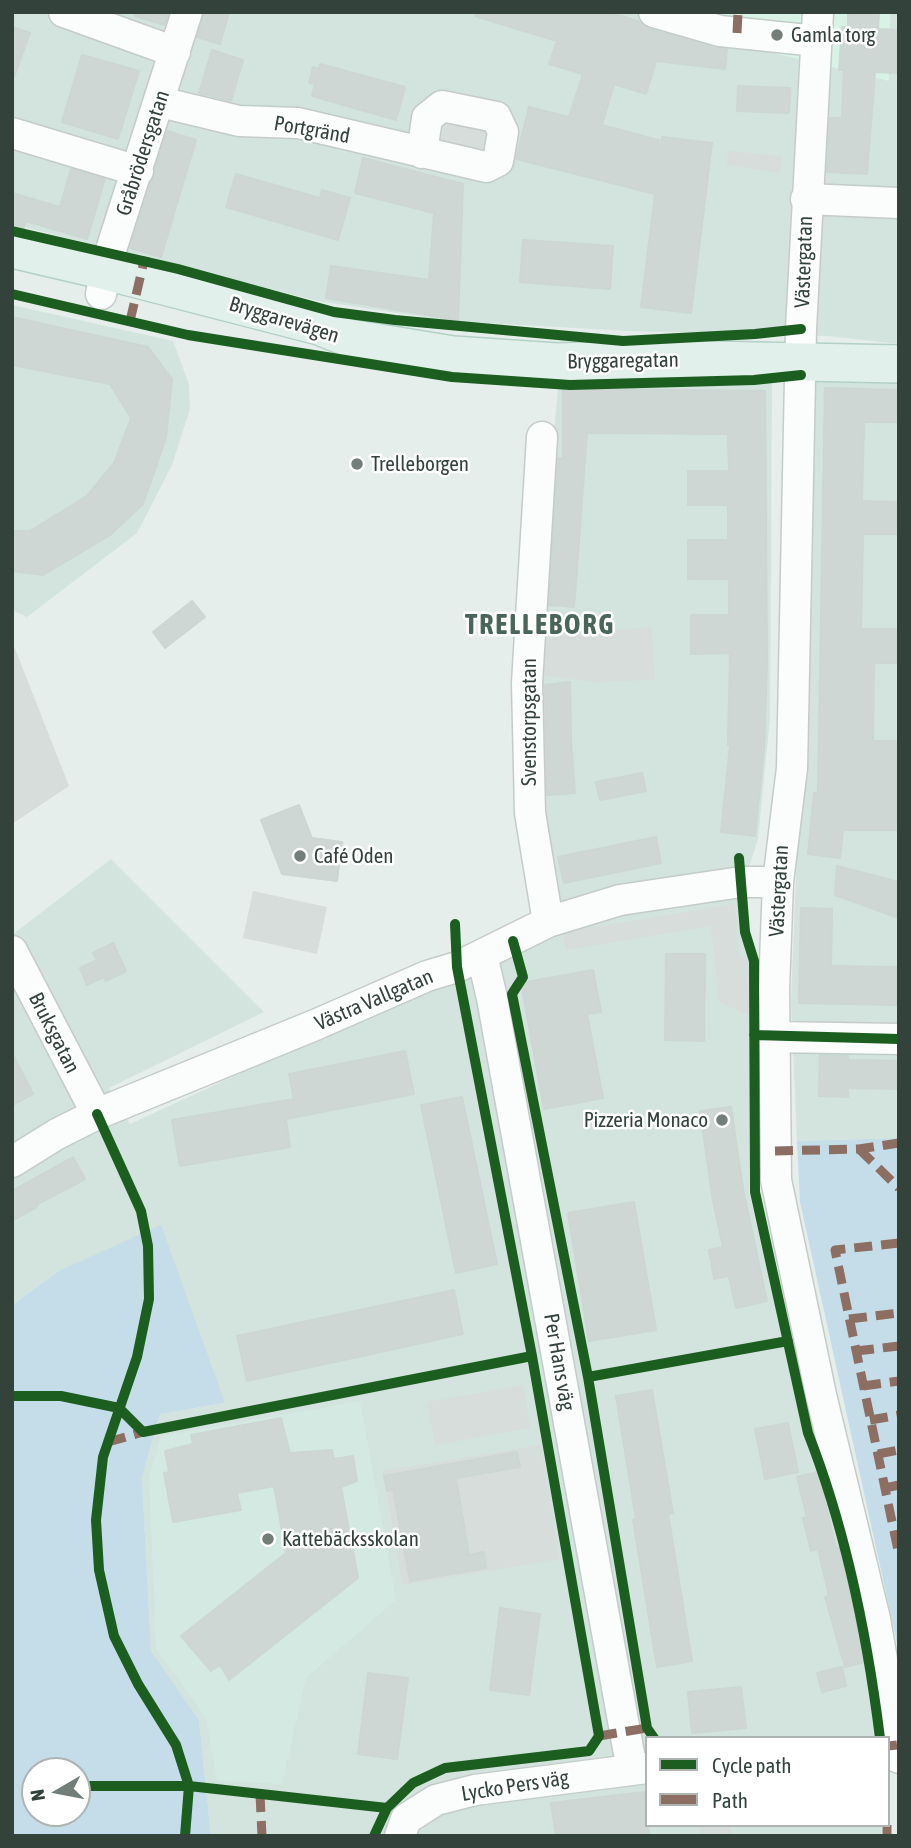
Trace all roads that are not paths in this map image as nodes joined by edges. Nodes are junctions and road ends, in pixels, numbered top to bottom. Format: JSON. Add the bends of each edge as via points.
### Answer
{"nodes":[{"id":1,"x":64,"y":12,"type":"edge"},
{"id":2,"x":187,"y":12,"type":"edge"},
{"id":3,"x":654,"y":12,"type":"edge"},
{"id":4,"x":817,"y":27,"type":"edge"},
{"id":5,"x":175,"y":52,"type":"junction"},
{"id":6,"x":160,"y":102,"type":"junction"},
{"id":7,"x":12,"y":133,"type":"edge"},
{"id":8,"x":422,"y":153,"type":"dead end"},
{"id":9,"x":138,"y":172,"type":"junction"},
{"id":10,"x":806,"y":199,"type":"junction"},
{"id":11,"x":899,"y":203,"type":"edge"},
{"id":12,"x":12,"y":249,"type":"edge"},
{"id":13,"x":12,"y":274,"type":"edge"},
{"id":14,"x":104,"y":282,"type":"junction"},
{"id":15,"x":349,"y":338,"type":"joint"},
{"id":16,"x":802,"y":361,"type":"junction"},
{"id":17,"x":899,"y":364,"type":"edge"},
{"id":18,"x":542,"y":437,"type":"dead end"},
{"id":19,"x":778,"y":881,"type":"junction"},
{"id":20,"x":548,"y":922,"type":"junction"},
{"id":21,"x":12,"y":951,"type":"edge"},
{"id":22,"x":482,"y":955,"type":"junction"},
{"id":23,"x":774,"y":1037,"type":"junction"},
{"id":24,"x":899,"y":1039,"type":"edge"},
{"id":25,"x":97,"y":1114,"type":"junction"},
{"id":26,"x":12,"y":1162,"type":"edge"},
{"id":27,"x":899,"y":1758,"type":"edge"},
{"id":28,"x":639,"y":1769,"type":"edge"},
{"id":29,"x":400,"y":1836,"type":"edge"}],
"edges":[{"from":1,"to":5,"type":"street"},
{"from":2,"to":5,"type":"street","name":"Gråbrödersgatan"},
{"from":3,"to":4,"type":"street","via":[[719,31]]},
{"from":4,"to":10,"type":"street","name":"Västergatan"},
{"from":5,"to":6,"type":"street","name":"Gråbrödersgatan"},
{"from":6,"to":8,"type":"street","name":"Portgränd","via":[[239,121],[298,123]]},
{"from":6,"to":9,"type":"street","name":"Gråbrödersgatan"},
{"from":7,"to":9,"type":"street"},
{"from":9,"to":14,"type":"street","name":"Gråbrödersgatan"},
{"from":10,"to":11,"type":"street"},
{"from":10,"to":16,"type":"street","name":"Västergatan"},
{"from":12,"to":14,"type":"main road","name":"Bryggarevägen"},
{"from":13,"to":14,"type":"main road","name":"Bryggarevägen"},
{"from":14,"to":15,"type":"main road","name":"Bryggarevägen","via":[[318,326]]},
{"from":15,"to":16,"type":"main road","name":"Bryggaregatan","via":[[453,355],[557,362]]},
{"from":16,"to":17,"type":"main road","name":"Bryggaregatan"},
{"from":16,"to":19,"type":"street","name":"Västergatan","via":[[792,768]]},
{"from":18,"to":20,"type":"street","name":"Svenstorpsgatan","via":[[527,683],[530,813]]},
{"from":19,"to":20,"type":"street","name":"Västra Vallgatan","via":[[620,900]]},
{"from":19,"to":23,"type":"street","name":"Västergatan"},
{"from":20,"to":22,"type":"street","name":"Västra Vallgatan"},
{"from":21,"to":25,"type":"street","name":"Bruksgatan"},
{"from":22,"to":25,"type":"street","name":"Västra Vallgatan"},
{"from":22,"to":28,"type":"street","name":"Per Hans väg"},
{"from":23,"to":24,"type":"street"},
{"from":23,"to":27,"type":"street","name":"Västergatan","via":[[776,1180],[875,1619]]},
{"from":25,"to":26,"type":"street","name":"Västra Vallgatan"},
{"from":28,"to":29,"type":"street","name":"Lycko Pers väg","via":[[475,1790],[436,1800],[406,1819]]}]}
